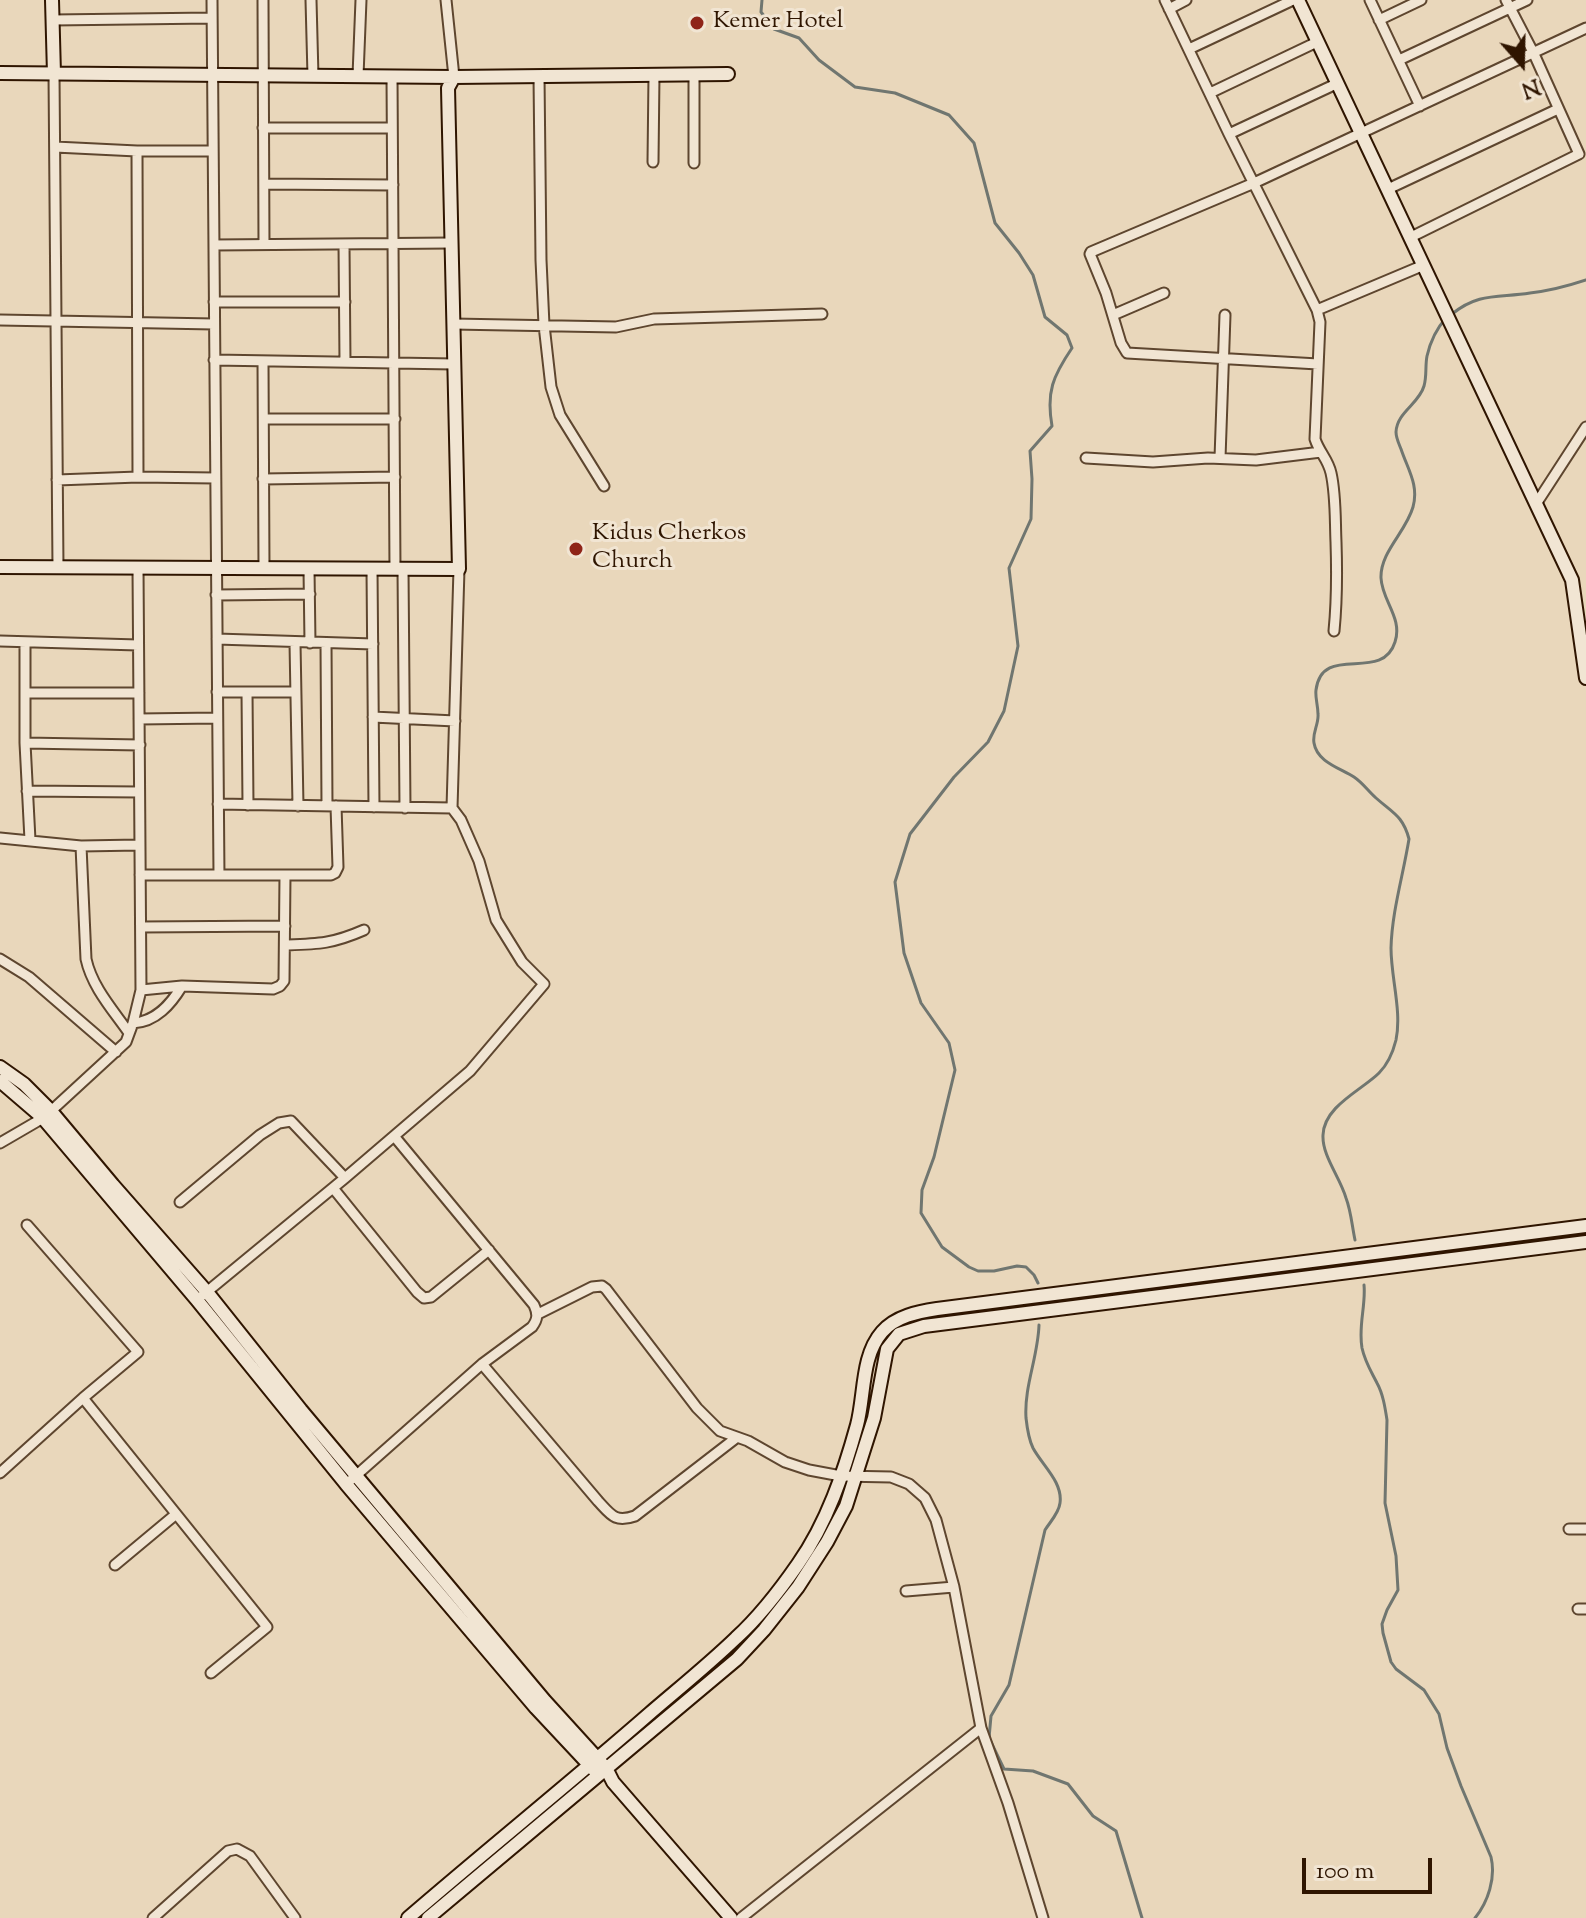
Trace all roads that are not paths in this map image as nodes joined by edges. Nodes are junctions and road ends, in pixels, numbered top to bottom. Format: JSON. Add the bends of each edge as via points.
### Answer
{"nodes":[{"id":1,"x":52,"y":0,"type":"edge"},
{"id":2,"x":212,"y":0,"type":"edge"},
{"id":3,"x":263,"y":0,"type":"edge"},
{"id":4,"x":311,"y":0,"type":"edge"},
{"id":5,"x":361,"y":0,"type":"edge"},
{"id":6,"x":446,"y":0,"type":"edge"},
{"id":7,"x":1186,"y":0,"type":"edge"},
{"id":8,"x":1295,"y":0,"type":"edge"},
{"id":9,"x":1370,"y":0,"type":"edge"},
{"id":10,"x":1421,"y":0,"type":"edge"},
{"id":11,"x":1527,"y":0,"type":"edge"},
{"id":12,"x":1167,"y":4,"type":"edge"},
{"id":13,"x":1508,"y":4,"type":"edge"},
{"id":14,"x":211,"y":18,"type":"junction"},
{"id":15,"x":53,"y":20,"type":"junction"},
{"id":16,"x":1379,"y":20,"type":"junction"},
{"id":17,"x":1586,"y":28,"type":"edge"},
{"id":18,"x":1317,"y":42,"type":"junction"},
{"id":19,"x":1189,"y":49,"type":"junction"},
{"id":20,"x":1534,"y":54,"type":"junction"},
{"id":21,"x":1399,"y":60,"type":"junction"},
{"id":22,"x":0,"y":73,"type":"edge"},
{"id":23,"x":54,"y":74,"type":"junction"},
{"id":24,"x":694,"y":74,"type":"junction"},
{"id":25,"x":728,"y":74,"type":"dead end"},
{"id":26,"x":212,"y":75,"type":"junction"},
{"id":27,"x":263,"y":75,"type":"junction"},
{"id":28,"x":654,"y":75,"type":"junction"},
{"id":29,"x":313,"y":76,"type":"junction"},
{"id":30,"x":358,"y":76,"type":"junction"},
{"id":31,"x":392,"y":76,"type":"junction"},
{"id":32,"x":539,"y":76,"type":"junction"},
{"id":33,"x":454,"y":77,"type":"junction"},
{"id":34,"x":1336,"y":84,"type":"junction"},
{"id":35,"x":1210,"y":93,"type":"junction"},
{"id":36,"x":1420,"y":106,"type":"junction"},
{"id":37,"x":1558,"y":109,"type":"junction"},
{"id":38,"x":263,"y":128,"type":"junction"},
{"id":39,"x":392,"y":128,"type":"junction"},
{"id":40,"x":1360,"y":133,"type":"junction"},
{"id":41,"x":1229,"y":134,"type":"junction"},
{"id":42,"x":55,"y":147,"type":"junction"},
{"id":43,"x":137,"y":151,"type":"junction"},
{"id":44,"x":213,"y":151,"type":"junction"},
{"id":45,"x":653,"y":162,"type":"dead end"},
{"id":46,"x":694,"y":163,"type":"dead end"},
{"id":47,"x":1254,"y":183,"type":"junction"},
{"id":48,"x":264,"y":184,"type":"junction"},
{"id":49,"x":393,"y":185,"type":"junction"},
{"id":50,"x":1388,"y":189,"type":"junction"},
{"id":51,"x":1411,"y":237,"type":"junction"},
{"id":52,"x":393,"y":243,"type":"junction"},
{"id":53,"x":451,"y":243,"type":"junction"},
{"id":54,"x":264,"y":244,"type":"junction"},
{"id":55,"x":344,"y":244,"type":"junction"},
{"id":56,"x":214,"y":245,"type":"junction"},
{"id":57,"x":1424,"y":265,"type":"junction"},
{"id":58,"x":1164,"y":293,"type":"dead end"},
{"id":59,"x":214,"y":302,"type":"junction"},
{"id":60,"x":345,"y":302,"type":"junction"},
{"id":61,"x":1317,"y":310,"type":"junction"},
{"id":62,"x":822,"y":314,"type":"dead end"},
{"id":63,"x":1113,"y":315,"type":"junction"},
{"id":64,"x":1225,"y":315,"type":"dead end"},
{"id":65,"x":0,"y":320,"type":"edge"},
{"id":66,"x":55,"y":322,"type":"junction"},
{"id":67,"x":137,"y":322,"type":"junction"},
{"id":68,"x":214,"y":324,"type":"junction"},
{"id":69,"x":453,"y":324,"type":"junction"},
{"id":70,"x":544,"y":325,"type":"junction"},
{"id":71,"x":1223,"y":359,"type":"junction"},
{"id":72,"x":214,"y":360,"type":"junction"},
{"id":73,"x":263,"y":361,"type":"junction"},
{"id":74,"x":345,"y":362,"type":"junction"},
{"id":75,"x":394,"y":362,"type":"junction"},
{"id":76,"x":454,"y":364,"type":"junction"},
{"id":77,"x":1318,"y":364,"type":"junction"},
{"id":78,"x":264,"y":419,"type":"junction"},
{"id":79,"x":395,"y":419,"type":"junction"},
{"id":80,"x":1586,"y":427,"type":"edge"},
{"id":81,"x":1321,"y":452,"type":"junction"},
{"id":82,"x":1086,"y":458,"type":"dead end"},
{"id":83,"x":1220,"y":458,"type":"junction"},
{"id":84,"x":138,"y":477,"type":"junction"},
{"id":85,"x":395,"y":477,"type":"junction"},
{"id":86,"x":215,"y":478,"type":"junction"},
{"id":87,"x":263,"y":479,"type":"junction"},
{"id":88,"x":57,"y":480,"type":"junction"},
{"id":89,"x":604,"y":486,"type":"dead end"},
{"id":90,"x":1536,"y":504,"type":"junction"},
{"id":91,"x":0,"y":567,"type":"edge"},
{"id":92,"x":58,"y":567,"type":"junction"},
{"id":93,"x":138,"y":568,"type":"junction"},
{"id":94,"x":216,"y":568,"type":"junction"},
{"id":95,"x":264,"y":568,"type":"junction"},
{"id":96,"x":309,"y":569,"type":"junction"},
{"id":97,"x":372,"y":569,"type":"junction"},
{"id":98,"x":399,"y":569,"type":"junction"},
{"id":99,"x":459,"y":569,"type":"junction"},
{"id":100,"x":1586,"y":578,"type":"edge"},
{"id":101,"x":1572,"y":580,"type":"junction"},
{"id":102,"x":310,"y":594,"type":"junction"},
{"id":103,"x":216,"y":595,"type":"junction"},
{"id":104,"x":1334,"y":631,"type":"dead end"},
{"id":105,"x":217,"y":639,"type":"junction"},
{"id":106,"x":0,"y":641,"type":"edge"},
{"id":107,"x":25,"y":642,"type":"junction"},
{"id":108,"x":295,"y":643,"type":"junction"},
{"id":109,"x":310,"y":643,"type":"junction"},
{"id":110,"x":326,"y":643,"type":"junction"},
{"id":111,"x":373,"y":644,"type":"junction"},
{"id":112,"x":138,"y":645,"type":"junction"},
{"id":113,"x":1586,"y":678,"type":"edge"},
{"id":114,"x":217,"y":692,"type":"junction"},
{"id":115,"x":247,"y":692,"type":"junction"},
{"id":116,"x":295,"y":692,"type":"junction"},
{"id":117,"x":25,"y":693,"type":"junction"},
{"id":118,"x":139,"y":693,"type":"junction"},
{"id":119,"x":373,"y":717,"type":"junction"},
{"id":120,"x":217,"y":718,"type":"junction"},
{"id":121,"x":139,"y":719,"type":"junction"},
{"id":122,"x":405,"y":719,"type":"junction"},
{"id":123,"x":455,"y":721,"type":"junction"},
{"id":124,"x":25,"y":743,"type":"junction"},
{"id":125,"x":140,"y":745,"type":"junction"},
{"id":126,"x":27,"y":791,"type":"junction"},
{"id":127,"x":139,"y":792,"type":"junction"},
{"id":128,"x":218,"y":804,"type":"junction"},
{"id":129,"x":248,"y":805,"type":"junction"},
{"id":130,"x":298,"y":806,"type":"junction"},
{"id":131,"x":331,"y":806,"type":"junction"},
{"id":132,"x":374,"y":807,"type":"junction"},
{"id":133,"x":405,"y":808,"type":"junction"},
{"id":134,"x":452,"y":808,"type":"junction"},
{"id":135,"x":0,"y":838,"type":"edge"},
{"id":136,"x":30,"y":840,"type":"junction"},
{"id":137,"x":139,"y":845,"type":"junction"},
{"id":138,"x":81,"y":846,"type":"junction"},
{"id":139,"x":140,"y":875,"type":"junction"},
{"id":140,"x":219,"y":875,"type":"junction"},
{"id":141,"x":285,"y":875,"type":"junction"},
{"id":142,"x":285,"y":926,"type":"junction"},
{"id":143,"x":141,"y":927,"type":"junction"},
{"id":144,"x":364,"y":930,"type":"dead end"},
{"id":145,"x":285,"y":945,"type":"junction"},
{"id":146,"x":0,"y":959,"type":"edge"},
{"id":147,"x":182,"y":986,"type":"junction"},
{"id":148,"x":141,"y":990,"type":"junction"},
{"id":149,"x":131,"y":1028,"type":"junction"},
{"id":150,"x":116,"y":1052,"type":"junction"},
{"id":151,"x":1,"y":1074,"type":"edge"},
{"id":152,"x":47,"y":1114,"type":"junction"},
{"id":153,"x":394,"y":1136,"type":"junction"},
{"id":154,"x":0,"y":1143,"type":"edge"},
{"id":155,"x":345,"y":1178,"type":"junction"},
{"id":156,"x":333,"y":1188,"type":"junction"},
{"id":157,"x":180,"y":1202,"type":"dead end"},
{"id":158,"x":27,"y":1225,"type":"dead end"},
{"id":159,"x":1586,"y":1226,"type":"edge"},
{"id":160,"x":1467,"y":1241,"type":"junction"},
{"id":161,"x":1586,"y":1242,"type":"edge"},
{"id":162,"x":489,"y":1250,"type":"junction"},
{"id":163,"x":1470,"y":1256,"type":"junction"},
{"id":164,"x":1266,"y":1268,"type":"junction"},
{"id":165,"x":1269,"y":1282,"type":"junction"},
{"id":166,"x":202,"y":1296,"type":"junction"},
{"id":167,"x":538,"y":1314,"type":"junction"},
{"id":168,"x":482,"y":1364,"type":"junction"},
{"id":169,"x":83,"y":1398,"type":"junction"},
{"id":170,"x":297,"y":1414,"type":"junction"},
{"id":171,"x":736,"y":1438,"type":"junction"},
{"id":172,"x":0,"y":1473,"type":"edge"},
{"id":173,"x":356,"y":1475,"type":"junction"},
{"id":174,"x":841,"y":1476,"type":"junction"},
{"id":175,"x":856,"y":1476,"type":"junction"},
{"id":176,"x":346,"y":1484,"type":"junction"},
{"id":177,"x":175,"y":1515,"type":"junction"},
{"id":178,"x":1569,"y":1529,"type":"dead end"},
{"id":179,"x":1586,"y":1529,"type":"edge"},
{"id":180,"x":115,"y":1565,"type":"dead end"},
{"id":181,"x":954,"y":1587,"type":"junction"},
{"id":182,"x":443,"y":1589,"type":"junction"},
{"id":183,"x":906,"y":1591,"type":"dead end"},
{"id":184,"x":211,"y":1673,"type":"dead end"},
{"id":185,"x":981,"y":1728,"type":"junction"},
{"id":186,"x":598,"y":1767,"type":"junction"},
{"id":187,"x":153,"y":1918,"type":"edge"},
{"id":188,"x":295,"y":1918,"type":"edge"},
{"id":189,"x":408,"y":1918,"type":"edge"},
{"id":190,"x":428,"y":1918,"type":"edge"},
{"id":191,"x":731,"y":1918,"type":"edge"},
{"id":192,"x":741,"y":1918,"type":"edge"},
{"id":193,"x":1043,"y":1918,"type":"edge"}],
"edges":[{"from":1,"to":15,"type":"street"},
{"from":2,"to":14,"type":"street"},
{"from":3,"to":27,"type":"street"},
{"from":4,"to":29,"type":"street"},
{"from":5,"to":30,"type":"street"},
{"from":6,"to":33,"type":"street"},
{"from":7,"to":12,"type":"street"},
{"from":8,"to":18,"type":"street"},
{"from":8,"to":19,"type":"street"},
{"from":9,"to":16,"type":"street"},
{"from":10,"to":16,"type":"street"},
{"from":11,"to":13,"type":"street"},
{"from":12,"to":19,"type":"street"},
{"from":13,"to":20,"type":"street"},
{"from":13,"to":21,"type":"street"},
{"from":14,"to":15,"type":"street"},
{"from":14,"to":26,"type":"street"},
{"from":15,"to":23,"type":"street"},
{"from":16,"to":21,"type":"street"},
{"from":17,"to":20,"type":"street"},
{"from":18,"to":34,"type":"street"},
{"from":18,"to":35,"type":"street"},
{"from":19,"to":35,"type":"street"},
{"from":20,"to":36,"type":"street"},
{"from":20,"to":37,"type":"street"},
{"from":21,"to":36,"type":"street"},
{"from":22,"to":23,"type":"street"},
{"from":23,"to":26,"type":"street"},
{"from":23,"to":42,"type":"street"},
{"from":24,"to":25,"type":"street"},
{"from":24,"to":28,"type":"street"},
{"from":24,"to":46,"type":"street"},
{"from":26,"to":27,"type":"street"},
{"from":26,"to":44,"type":"street"},
{"from":27,"to":29,"type":"street"},
{"from":27,"to":38,"type":"street"},
{"from":28,"to":32,"type":"street"},
{"from":28,"to":45,"type":"street"},
{"from":29,"to":30,"type":"street"},
{"from":30,"to":31,"type":"street"},
{"from":31,"to":33,"type":"street"},
{"from":31,"to":39,"type":"street"},
{"from":32,"to":33,"type":"street"},
{"from":32,"to":70,"type":"street"},
{"from":33,"to":53,"type":"street","via":[[448,88]]},
{"from":34,"to":40,"type":"street"},
{"from":34,"to":41,"type":"street"},
{"from":35,"to":41,"type":"street"},
{"from":36,"to":40,"type":"street"},
{"from":37,"to":50,"type":"street"},
{"from":37,"to":51,"type":"street","via":[[1579,154]]},
{"from":38,"to":39,"type":"street"},
{"from":38,"to":48,"type":"street"},
{"from":39,"to":49,"type":"street"},
{"from":40,"to":47,"type":"street"},
{"from":40,"to":50,"type":"street"},
{"from":41,"to":47,"type":"street"},
{"from":42,"to":43,"type":"street"},
{"from":42,"to":66,"type":"street"},
{"from":43,"to":44,"type":"street"},
{"from":43,"to":67,"type":"street"},
{"from":44,"to":56,"type":"street"},
{"from":47,"to":61,"type":"street"},
{"from":47,"to":63,"type":"street","via":[[1091,252]]},
{"from":48,"to":49,"type":"street"},
{"from":48,"to":54,"type":"street"},
{"from":49,"to":52,"type":"street"},
{"from":50,"to":51,"type":"street"},
{"from":51,"to":57,"type":"street"},
{"from":52,"to":53,"type":"street"},
{"from":52,"to":55,"type":"street"},
{"from":52,"to":75,"type":"street"},
{"from":53,"to":69,"type":"street"},
{"from":54,"to":55,"type":"street"},
{"from":54,"to":56,"type":"street"},
{"from":55,"to":60,"type":"street"},
{"from":56,"to":59,"type":"street"},
{"from":57,"to":61,"type":"street"},
{"from":57,"to":90,"type":"street"},
{"from":58,"to":63,"type":"street"},
{"from":59,"to":60,"type":"street"},
{"from":59,"to":68,"type":"street"},
{"from":60,"to":74,"type":"street"},
{"from":61,"to":77,"type":"street"},
{"from":62,"to":70,"type":"street","via":[[654,319],[616,327]]},
{"from":63,"to":71,"type":"street","via":[[1127,353]]},
{"from":64,"to":71,"type":"street"},
{"from":65,"to":66,"type":"street"},
{"from":66,"to":67,"type":"street"},
{"from":66,"to":88,"type":"street"},
{"from":67,"to":68,"type":"street"},
{"from":67,"to":84,"type":"street"},
{"from":68,"to":72,"type":"street"},
{"from":69,"to":70,"type":"street"},
{"from":69,"to":76,"type":"street"},
{"from":70,"to":89,"type":"street","via":[[560,415]]},
{"from":71,"to":77,"type":"street"},
{"from":71,"to":83,"type":"street"},
{"from":72,"to":73,"type":"street"},
{"from":72,"to":86,"type":"street"},
{"from":73,"to":74,"type":"street"},
{"from":73,"to":78,"type":"street"},
{"from":74,"to":75,"type":"street"},
{"from":75,"to":76,"type":"street"},
{"from":75,"to":79,"type":"street"},
{"from":76,"to":99,"type":"street"},
{"from":77,"to":81,"type":"street","via":[[1315,439]]},
{"from":78,"to":79,"type":"street"},
{"from":78,"to":87,"type":"street"},
{"from":79,"to":85,"type":"street"},
{"from":80,"to":90,"type":"street"},
{"from":81,"to":83,"type":"street","via":[[1256,460]]},
{"from":81,"to":104,"type":"street","via":[[1332,476],[1336,521]]},
{"from":82,"to":83,"type":"street"},
{"from":84,"to":86,"type":"street"},
{"from":84,"to":88,"type":"street"},
{"from":85,"to":87,"type":"street"},
{"from":85,"to":98,"type":"street"},
{"from":86,"to":94,"type":"street"},
{"from":87,"to":95,"type":"street"},
{"from":88,"to":92,"type":"street"},
{"from":90,"to":101,"type":"street"},
{"from":91,"to":92,"type":"street"},
{"from":92,"to":93,"type":"street"},
{"from":93,"to":94,"type":"street"},
{"from":93,"to":112,"type":"street"},
{"from":94,"to":95,"type":"street"},
{"from":94,"to":103,"type":"street"},
{"from":95,"to":96,"type":"street"},
{"from":96,"to":97,"type":"street"},
{"from":96,"to":102,"type":"street"},
{"from":97,"to":98,"type":"street"},
{"from":97,"to":111,"type":"street"},
{"from":98,"to":99,"type":"street"},
{"from":98,"to":122,"type":"street"},
{"from":99,"to":123,"type":"street"},
{"from":100,"to":101,"type":"street"},
{"from":101,"to":113,"type":"street"},
{"from":102,"to":103,"type":"street"},
{"from":102,"to":109,"type":"street"},
{"from":103,"to":105,"type":"street"},
{"from":105,"to":108,"type":"street"},
{"from":105,"to":114,"type":"street"},
{"from":106,"to":107,"type":"street"},
{"from":107,"to":112,"type":"street"},
{"from":107,"to":117,"type":"street"},
{"from":108,"to":109,"type":"street"},
{"from":108,"to":116,"type":"street"},
{"from":109,"to":110,"type":"street"},
{"from":110,"to":111,"type":"street"},
{"from":110,"to":131,"type":"street"},
{"from":111,"to":119,"type":"street"},
{"from":112,"to":118,"type":"street"},
{"from":114,"to":115,"type":"street"},
{"from":114,"to":120,"type":"street"},
{"from":115,"to":116,"type":"street"},
{"from":115,"to":129,"type":"street"},
{"from":116,"to":130,"type":"street"},
{"from":117,"to":118,"type":"street"},
{"from":117,"to":124,"type":"street"},
{"from":118,"to":121,"type":"street"},
{"from":119,"to":122,"type":"street"},
{"from":119,"to":132,"type":"street"},
{"from":120,"to":121,"type":"street"},
{"from":120,"to":128,"type":"street"},
{"from":121,"to":125,"type":"street"},
{"from":122,"to":123,"type":"street"},
{"from":122,"to":133,"type":"street"},
{"from":123,"to":134,"type":"street"},
{"from":124,"to":125,"type":"street"},
{"from":124,"to":126,"type":"street"},
{"from":125,"to":127,"type":"street"},
{"from":126,"to":127,"type":"street"},
{"from":126,"to":136,"type":"street"},
{"from":127,"to":137,"type":"street"},
{"from":128,"to":129,"type":"street"},
{"from":128,"to":140,"type":"street"},
{"from":129,"to":130,"type":"street"},
{"from":130,"to":131,"type":"street"},
{"from":131,"to":132,"type":"street"},
{"from":131,"to":141,"type":"street","via":[[336,871]]},
{"from":132,"to":133,"type":"street"},
{"from":133,"to":134,"type":"street"},
{"from":134,"to":153,"type":"street","via":[[479,861],[496,920],[522,962],[544,984],[470,1071]]},
{"from":135,"to":136,"type":"street"},
{"from":136,"to":138,"type":"street"},
{"from":137,"to":138,"type":"street"},
{"from":137,"to":139,"type":"street"},
{"from":138,"to":149,"type":"street","via":[[88,968],[93,982]]},
{"from":139,"to":140,"type":"street"},
{"from":139,"to":143,"type":"street"},
{"from":140,"to":141,"type":"street"},
{"from":141,"to":142,"type":"street"},
{"from":142,"to":143,"type":"street"},
{"from":142,"to":145,"type":"street"},
{"from":143,"to":148,"type":"street"},
{"from":144,"to":145,"type":"street","via":[[323,944]]},
{"from":145,"to":147,"type":"street","via":[[284,981],[277,988]]},
{"from":146,"to":150,"type":"street","via":[[29,977]]},
{"from":147,"to":148,"type":"street"},
{"from":147,"to":149,"type":"street","via":[[163,1010]]},
{"from":148,"to":149,"type":"street"},
{"from":149,"to":150,"type":"street"},
{"from":150,"to":152,"type":"street"},
{"from":151,"to":152,"type":"street","via":[[24,1084]]},
{"from":152,"to":154,"type":"street"},
{"from":152,"to":166,"type":"street"},
{"from":153,"to":155,"type":"street"},
{"from":153,"to":162,"type":"street"},
{"from":155,"to":156,"type":"street"},
{"from":155,"to":157,"type":"street","via":[[291,1121],[285,1121],[260,1135]]},
{"from":156,"to":162,"type":"street","via":[[424,1298]]},
{"from":156,"to":166,"type":"street"},
{"from":158,"to":169,"type":"street","via":[[138,1352]]},
{"from":159,"to":160,"type":"street"},
{"from":160,"to":163,"type":"street"},
{"from":160,"to":164,"type":"street"},
{"from":161,"to":163,"type":"street"},
{"from":162,"to":167,"type":"street"},
{"from":163,"to":165,"type":"street"},
{"from":164,"to":165,"type":"street"},
{"from":164,"to":174,"type":"street","via":[[921,1311],[894,1321],[869,1357],[858,1422]]},
{"from":165,"to":175,"type":"street","via":[[924,1326],[899,1334],[887,1349]]},
{"from":166,"to":170,"type":"street"},
{"from":167,"to":168,"type":"street","via":[[532,1327]]},
{"from":167,"to":171,"type":"street","via":[[602,1286],[697,1408],[720,1431]]},
{"from":168,"to":171,"type":"street","via":[[615,1518],[635,1516]]},
{"from":168,"to":173,"type":"street"},
{"from":169,"to":172,"type":"street"},
{"from":169,"to":177,"type":"street"},
{"from":170,"to":173,"type":"street"},
{"from":170,"to":176,"type":"street"},
{"from":171,"to":174,"type":"street","via":[[785,1462]]},
{"from":173,"to":176,"type":"street"},
{"from":173,"to":182,"type":"street"},
{"from":174,"to":175,"type":"street"},
{"from":174,"to":186,"type":"street","via":[[800,1562],[760,1614]]},
{"from":175,"to":181,"type":"street","via":[[891,1477],[925,1498]]},
{"from":175,"to":186,"type":"street","via":[[827,1542],[764,1630],[737,1659]]},
{"from":176,"to":182,"type":"street"},
{"from":177,"to":180,"type":"street"},
{"from":177,"to":184,"type":"street","via":[[267,1627]]},
{"from":178,"to":179,"type":"street"},
{"from":181,"to":183,"type":"street"},
{"from":181,"to":185,"type":"street"},
{"from":182,"to":186,"type":"street"},
{"from":185,"to":192,"type":"street"},
{"from":185,"to":193,"type":"street"},
{"from":186,"to":189,"type":"street"},
{"from":186,"to":190,"type":"street"},
{"from":186,"to":191,"type":"street"},
{"from":187,"to":188,"type":"street","via":[[228,1851],[237,1849],[250,1856]]}]}
